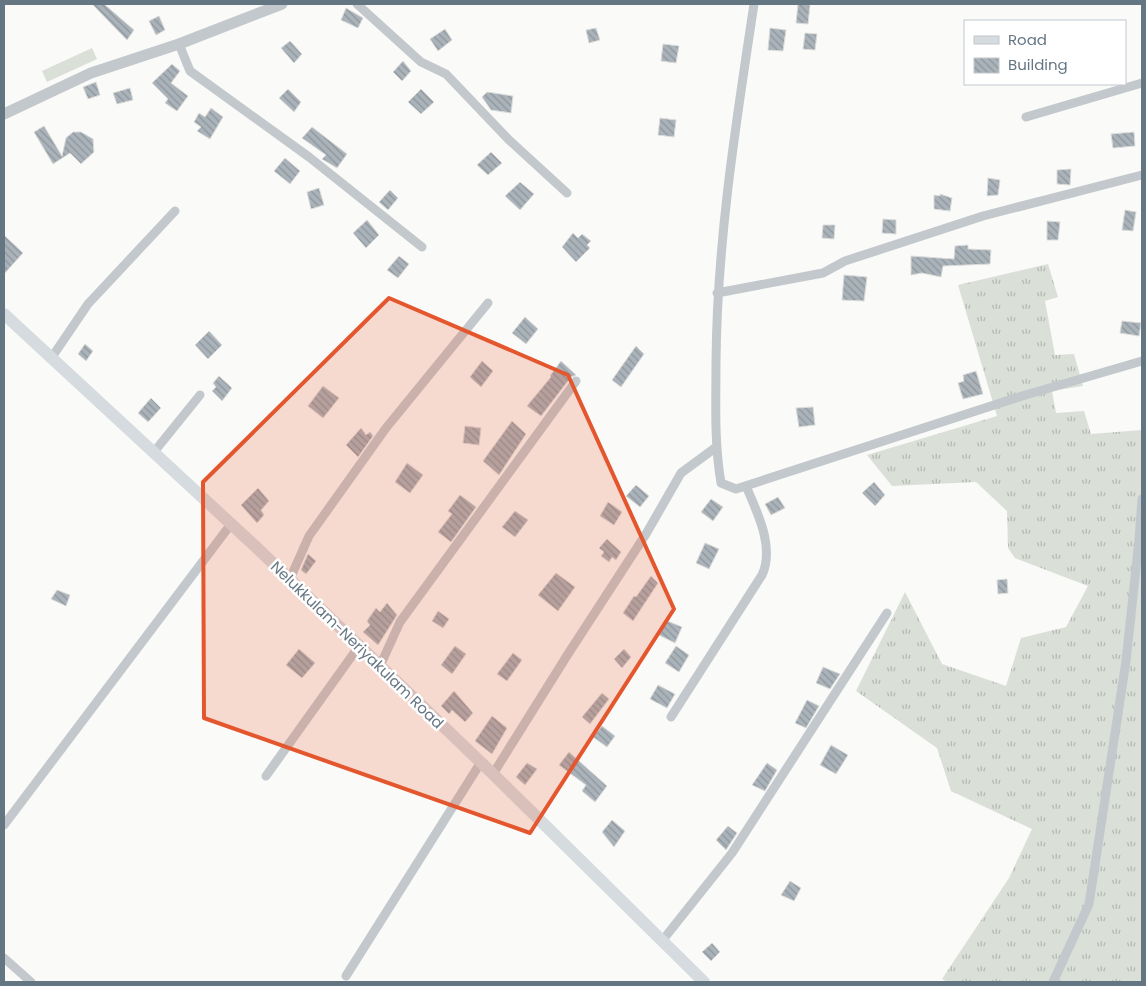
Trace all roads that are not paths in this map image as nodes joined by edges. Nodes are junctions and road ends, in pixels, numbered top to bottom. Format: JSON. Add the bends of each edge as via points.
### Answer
{"nodes":[{"id":1,"x":282,"y":4,"type":"edge"},
{"id":2,"x":357,"y":4,"type":"edge"},
{"id":3,"x":754,"y":4,"type":"edge"},
{"id":4,"x":179,"y":44,"type":"junction"},
{"id":5,"x":1142,"y":83,"type":"edge"},
{"id":6,"x":4,"y":114,"type":"edge"},
{"id":7,"x":1026,"y":116,"type":"dead end"},
{"id":8,"x":1142,"y":175,"type":"edge"},
{"id":9,"x":567,"y":194,"type":"dead end"},
{"id":10,"x":175,"y":211,"type":"dead end"},
{"id":11,"x":422,"y":247,"type":"dead end"},
{"id":12,"x":717,"y":293,"type":"junction"},
{"id":13,"x":488,"y":303,"type":"dead end"},
{"id":14,"x":4,"y":314,"type":"edge"},
{"id":15,"x":52,"y":356,"type":"junction"},
{"id":16,"x":1142,"y":361,"type":"edge"},
{"id":17,"x":576,"y":381,"type":"dead end"},
{"id":18,"x":200,"y":395,"type":"dead end"},
{"id":19,"x":715,"y":448,"type":"junction"},
{"id":20,"x":154,"y":452,"type":"junction"},
{"id":21,"x":746,"y":486,"type":"junction"},
{"id":22,"x":1142,"y":499,"type":"edge"},
{"id":23,"x":231,"y":524,"type":"junction"},
{"id":24,"x":1140,"y":540,"type":"edge"},
{"id":25,"x":289,"y":580,"type":"junction"},
{"id":26,"x":887,"y":613,"type":"dead end"},
{"id":27,"x":359,"y":646,"type":"junction"},
{"id":28,"x":380,"y":666,"type":"junction"},
{"id":29,"x":671,"y":718,"type":"dead end"},
{"id":30,"x":481,"y":762,"type":"junction"},
{"id":31,"x":493,"y":774,"type":"junction"},
{"id":32,"x":266,"y":776,"type":"dead end"},
{"id":33,"x":4,"y":825,"type":"edge"},
{"id":34,"x":662,"y":941,"type":"junction"},
{"id":35,"x":4,"y":958,"type":"edge"},
{"id":36,"x":346,"y":976,"type":"dead end"},
{"id":37,"x":31,"y":982,"type":"edge"},
{"id":38,"x":704,"y":982,"type":"edge"},
{"id":39,"x":1052,"y":982,"type":"edge"}],
"edges":[{"from":1,"to":4,"type":"street"},
{"from":2,"to":9,"type":"street","via":[[421,62],[446,74]]},
{"from":3,"to":12,"type":"street","via":[[732,146]]},
{"from":4,"to":6,"type":"street","via":[[91,73]]},
{"from":4,"to":11,"type":"street","via":[[190,71],[309,157]]},
{"from":5,"to":7,"type":"street"},
{"from":8,"to":12,"type":"street","via":[[983,216],[845,261],[823,273]]},
{"from":10,"to":15,"type":"street","via":[[88,304]]},
{"from":12,"to":19,"type":"street"},
{"from":13,"to":25,"type":"street","via":[[386,428],[309,536]]},
{"from":14,"to":15,"type":"main road","name":"Nelukkulam-Neriyakulam Road"},
{"from":15,"to":20,"type":"main road","name":"Nelukkulam-Neriyakulam Road"},
{"from":16,"to":21,"type":"street","via":[[1022,396]]},
{"from":17,"to":28,"type":"street","via":[[400,622]]},
{"from":18,"to":20,"type":"street"},
{"from":19,"to":21,"type":"street","via":[[722,483],[732,488]]},
{"from":19,"to":31,"type":"street","via":[[681,473],[646,534]]},
{"from":20,"to":23,"type":"main road","name":"Nelukkulam-Neriyakulam Road"},
{"from":21,"to":29,"type":"street","via":[[757,513],[768,563]]},
{"from":22,"to":24,"type":"street"},
{"from":23,"to":25,"type":"main road","name":"Nelukkulam-Neriyakulam Road"},
{"from":23,"to":33,"type":"street"},
{"from":24,"to":39,"type":"street","via":[[1126,661],[1089,904]]},
{"from":25,"to":27,"type":"main road","name":"Nelukkulam-Neriyakulam Road"},
{"from":26,"to":34,"type":"street","via":[[732,852]]},
{"from":27,"to":28,"type":"main road","name":"Nelukkulam-Neriyakulam Road"},
{"from":27,"to":32,"type":"street"},
{"from":28,"to":30,"type":"main road","name":"Nelukkulam-Neriyakulam Road"},
{"from":30,"to":31,"type":"main road","name":"Nelukkulam-Neriyakulam Road"},
{"from":30,"to":36,"type":"street"},
{"from":31,"to":34,"type":"main road","name":"Nelukkulam-Neriyakulam Road"},
{"from":34,"to":38,"type":"main road","name":"Nelukkulam-Neriyakulam Road"},
{"from":35,"to":37,"type":"street"}]}
